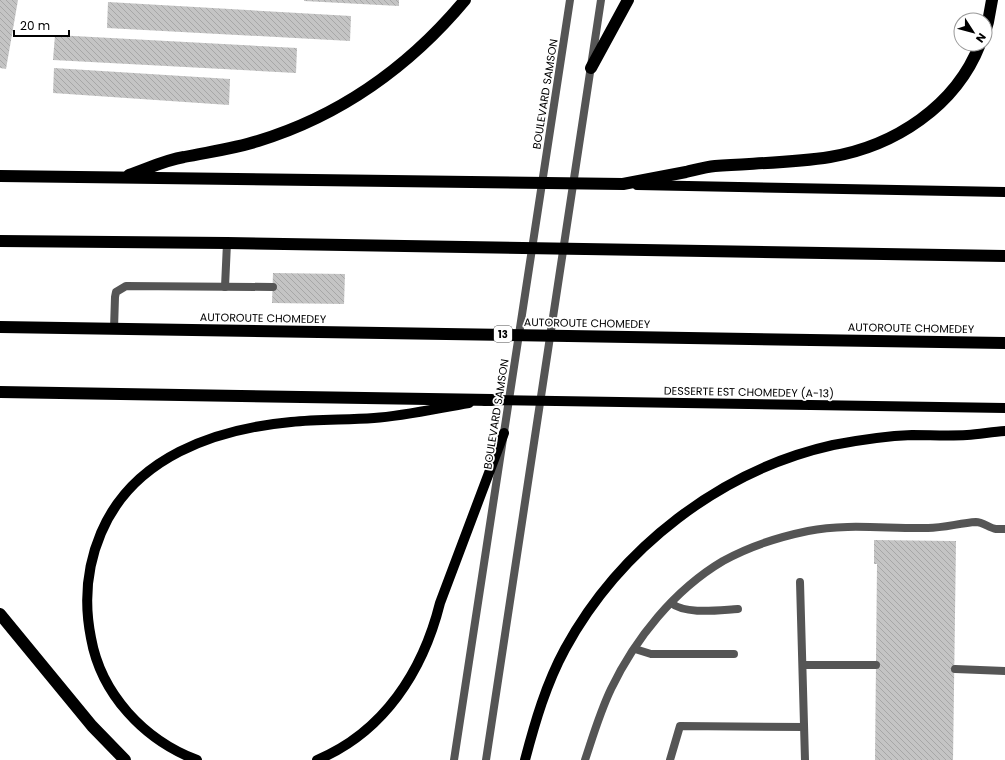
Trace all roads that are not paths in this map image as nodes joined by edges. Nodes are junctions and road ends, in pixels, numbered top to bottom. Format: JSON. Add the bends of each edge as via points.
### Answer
{"nodes":[{"id":1,"x":465,"y":0,"type":"edge"},
{"id":2,"x":570,"y":0,"type":"edge"},
{"id":3,"x":601,"y":0,"type":"edge"},
{"id":4,"x":628,"y":0,"type":"edge"},
{"id":5,"x":992,"y":0,"type":"edge"},
{"id":6,"x":990,"y":12,"type":"edge"},
{"id":7,"x":977,"y":52,"type":"edge"},
{"id":8,"x":591,"y":68,"type":"junction"},
{"id":9,"x":0,"y":176,"type":"edge"},
{"id":10,"x":120,"y":178,"type":"junction"},
{"id":11,"x":623,"y":184,"type":"junction"},
{"id":12,"x":1005,"y":192,"type":"edge"},
{"id":13,"x":0,"y":241,"type":"edge"},
{"id":14,"x":227,"y":243,"type":"junction"},
{"id":15,"x":1005,"y":256,"type":"edge"},
{"id":16,"x":225,"y":287,"type":"junction"},
{"id":17,"x":273,"y":287,"type":"dead end"},
{"id":18,"x":0,"y":327,"type":"edge"},
{"id":19,"x":114,"y":329,"type":"junction"},
{"id":20,"x":1005,"y":343,"type":"edge"},
{"id":21,"x":0,"y":392,"type":"edge"},
{"id":22,"x":492,"y":400,"type":"junction"},
{"id":23,"x":1005,"y":408,"type":"edge"},
{"id":24,"x":1005,"y":431,"type":"edge"},
{"id":25,"x":504,"y":433,"type":"joint"},
{"id":26,"x":498,"y":457,"type":"junction"},
{"id":27,"x":1005,"y":529,"type":"edge"},
{"id":28,"x":800,"y":582,"type":"dead end"},
{"id":29,"x":671,"y":603,"type":"junction"},
{"id":30,"x":738,"y":609,"type":"dead end"},
{"id":31,"x":0,"y":614,"type":"edge"},
{"id":32,"x":635,"y":649,"type":"junction"},
{"id":33,"x":734,"y":654,"type":"dead end"},
{"id":34,"x":802,"y":665,"type":"junction"},
{"id":35,"x":876,"y":666,"type":"dead end"},
{"id":36,"x":955,"y":669,"type":"dead end"},
{"id":37,"x":1005,"y":671,"type":"edge"},
{"id":38,"x":804,"y":727,"type":"junction"},
{"id":39,"x":125,"y":760,"type":"edge"},
{"id":40,"x":197,"y":760,"type":"edge"},
{"id":41,"x":317,"y":760,"type":"edge"},
{"id":42,"x":454,"y":760,"type":"edge"},
{"id":43,"x":486,"y":760,"type":"edge"},
{"id":44,"x":525,"y":760,"type":"edge"},
{"id":45,"x":585,"y":760,"type":"edge"},
{"id":46,"x":670,"y":760,"type":"edge"},
{"id":47,"x":805,"y":760,"type":"edge"}],
"edges":[{"from":1,"to":10,"type":"highway","via":[[407,59],[372,86],[335,108],[297,127],[258,141],[182,157]]},
{"from":2,"to":25,"type":"street","name":"BOULEVARD SAMSON"},
{"from":3,"to":8,"type":"street"},
{"from":4,"to":8,"type":"highway"},
{"from":5,"to":6,"type":"highway"},
{"from":7,"to":11,"type":"highway","via":[[963,78],[941,104],[898,134],[865,148],[831,157],[793,162],[714,166]]},
{"from":8,"to":43,"type":"street"},
{"from":9,"to":10,"type":"highway"},
{"from":10,"to":11,"type":"highway"},
{"from":11,"to":12,"type":"main road"},
{"from":13,"to":14,"type":"highway"},
{"from":14,"to":15,"type":"highway"},
{"from":14,"to":16,"type":"street"},
{"from":16,"to":17,"type":"street"},
{"from":16,"to":19,"type":"street","via":[[126,286],[116,292]]},
{"from":18,"to":19,"type":"highway","name":"AUTOROUTE CHOMEDEY","number":"13"},
{"from":19,"to":20,"type":"highway","name":"AUTOROUTE CHOMEDEY","number":"13"},
{"from":21,"to":22,"type":"highway"},
{"from":22,"to":23,"type":"main road","name":"DESSERTE EST CHOMEDEY (A-13)"},
{"from":22,"to":40,"type":"main road","name":"DESSERTE EST CHOMEDEY (A-13)","via":[[375,418],[272,424],[224,434],[172,455],[146,474],[122,498],[104,525],[91,566],[87,609],[94,651],[103,677],[136,722],[160,741]]},
{"from":24,"to":44,"type":"main road","via":[[891,437],[832,446],[792,457],[749,475],[690,510],[658,534],[630,561],[574,633],[548,686]]},
{"from":25,"to":26,"type":"main road"},
{"from":26,"to":41,"type":"main road","via":[[440,603],[426,646],[411,676],[385,712],[364,733]]},
{"from":26,"to":42,"type":"street","name":"BOULEVARD SAMSON"},
{"from":27,"to":29,"type":"street","via":[[995,529],[978,522],[930,528],[830,528],[808,531],[740,552],[688,586]]},
{"from":28,"to":34,"type":"street"},
{"from":29,"to":30,"type":"street","via":[[687,610]]},
{"from":29,"to":32,"type":"street"},
{"from":31,"to":39,"type":"highway","via":[[92,726]]},
{"from":32,"to":33,"type":"street","via":[[652,654]]},
{"from":32,"to":45,"type":"street","via":[[602,710]]},
{"from":34,"to":35,"type":"street"},
{"from":34,"to":38,"type":"street"},
{"from":36,"to":37,"type":"street"},
{"from":38,"to":46,"type":"street","via":[[680,726]]},
{"from":38,"to":47,"type":"street"}]}
